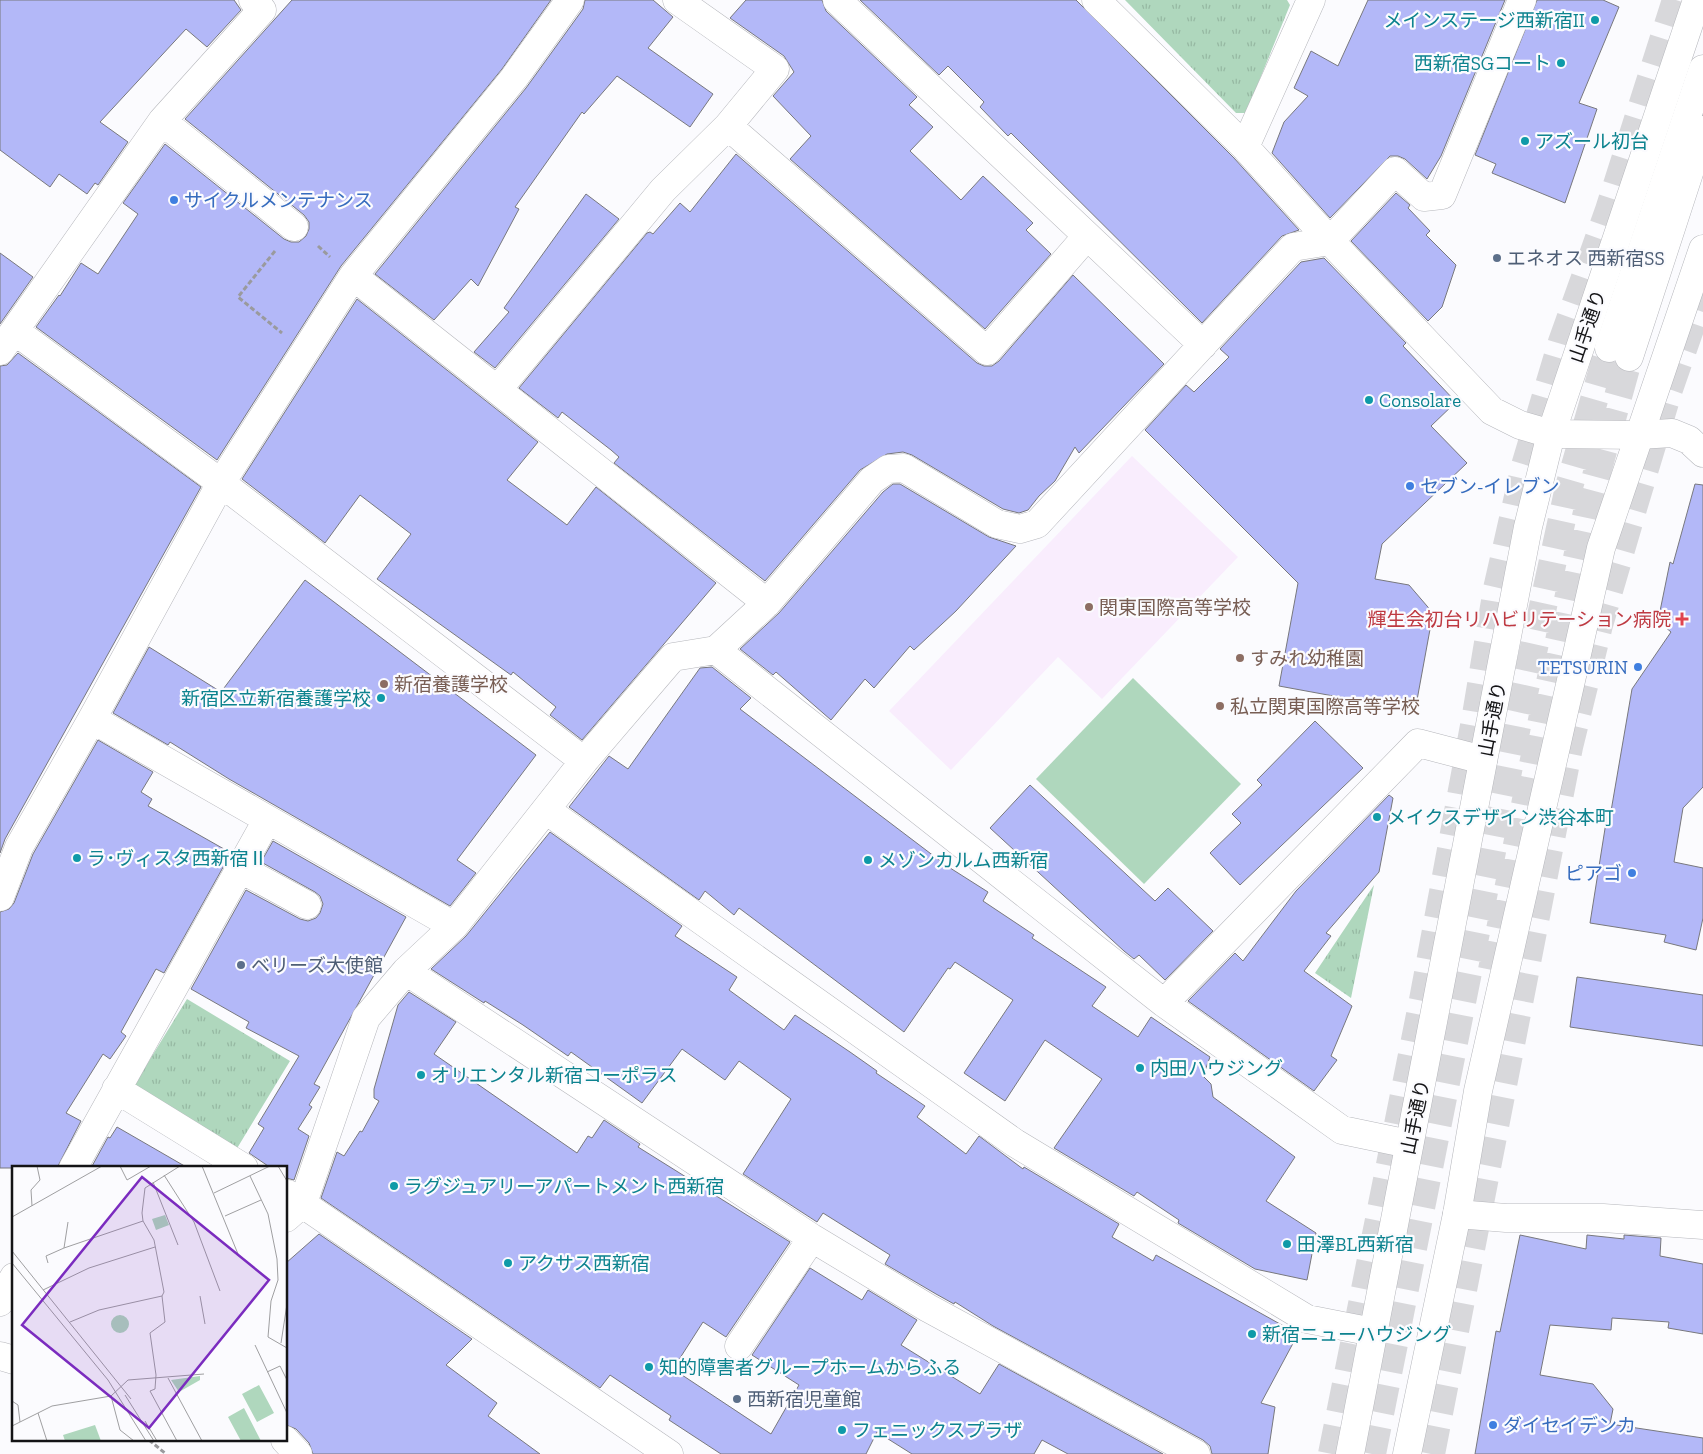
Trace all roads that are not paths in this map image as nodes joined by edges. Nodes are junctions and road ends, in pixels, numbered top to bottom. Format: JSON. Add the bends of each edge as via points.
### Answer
{"nodes":[{"id":1,"x":570,"y":0,"type":"edge"},
{"id":2,"x":837,"y":0,"type":"edge"},
{"id":3,"x":1096,"y":0,"type":"edge"},
{"id":4,"x":1311,"y":0,"type":"edge"},
{"id":5,"x":1522,"y":0,"type":"edge"},
{"id":6,"x":1696,"y":0,"type":"edge"},
{"id":7,"x":681,"y":1,"type":"edge"},
{"id":8,"x":263,"y":3,"type":"edge"},
{"id":9,"x":1703,"y":69,"type":"edge"},
{"id":10,"x":162,"y":120,"type":"junction"},
{"id":11,"x":728,"y":126,"type":"junction"},
{"id":12,"x":1703,"y":130,"type":"edge"},
{"id":13,"x":1245,"y":147,"type":"junction"},
{"id":14,"x":294,"y":227,"type":"road end"},
{"id":15,"x":1087,"y":236,"type":"junction"},
{"id":16,"x":1330,"y":241,"type":"junction"},
{"id":17,"x":1703,"y":249,"type":"edge"},
{"id":18,"x":353,"y":276,"type":"junction"},
{"id":19,"x":8,"y":341,"type":"edge"},
{"id":20,"x":1203,"y":345,"type":"junction"},
{"id":21,"x":498,"y":389,"type":"junction"},
{"id":22,"x":1551,"y":434,"type":"junction"},
{"id":23,"x":1639,"y":435,"type":"junction"},
{"id":24,"x":1698,"y":440,"type":"edge"},
{"id":25,"x":221,"y":483,"type":"junction"},
{"id":26,"x":767,"y":603,"type":"junction"},
{"id":27,"x":716,"y":650,"type":"junction"},
{"id":28,"x":92,"y":719,"type":"junction"},
{"id":29,"x":1483,"y":760,"type":"junction"},
{"id":30,"x":584,"y":761,"type":"junction"},
{"id":31,"x":546,"y":810,"type":"junction"},
{"id":32,"x":267,"y":820,"type":"junction"},
{"id":33,"x":10,"y":841,"type":"edge"},
{"id":34,"x":239,"y":868,"type":"junction"},
{"id":35,"x":0,"y":897,"type":"edge"},
{"id":36,"x":307,"y":906,"type":"dead end"},
{"id":37,"x":454,"y":926,"type":"junction"},
{"id":38,"x":406,"y":971,"type":"junction"},
{"id":39,"x":1164,"y":1003,"type":"junction"},
{"id":40,"x":116,"y":1089,"type":"junction"},
{"id":41,"x":1409,"y":1144,"type":"junction"},
{"id":42,"x":74,"y":1166,"type":"edge"},
{"id":43,"x":241,"y":1166,"type":"edge"},
{"id":44,"x":292,"y":1205,"type":"edge"},
{"id":45,"x":1458,"y":1214,"type":"junction"},
{"id":46,"x":1703,"y":1225,"type":"edge"},
{"id":47,"x":812,"y":1238,"type":"junction"},
{"id":48,"x":12,"y":1281,"type":"edge"},
{"id":49,"x":0,"y":1302,"type":"edge"},
{"id":50,"x":1373,"y":1332,"type":"junction"},
{"id":51,"x":739,"y":1346,"type":"dead end"},
{"id":52,"x":288,"y":1442,"type":"edge"},
{"id":53,"x":298,"y":1454,"type":"edge"},
{"id":54,"x":669,"y":1454,"type":"edge"},
{"id":55,"x":1196,"y":1454,"type":"edge"},
{"id":56,"x":1350,"y":1454,"type":"edge"},
{"id":57,"x":1407,"y":1454,"type":"edge"}],
"edges":[{"from":1,"to":18,"type":"main road","via":[[514,78]]},
{"from":2,"to":15,"type":"main road"},
{"from":3,"to":13,"type":"main road"},
{"from":4,"to":13,"type":"main road"},
{"from":5,"to":16,"type":"main road","via":[[1442,195],[1424,197],[1395,170]]},
{"from":6,"to":22,"type":"main road","name":"山手通り"},
{"from":7,"to":11,"type":"main road","via":[[775,69]]},
{"from":8,"to":10,"type":"main road"},
{"from":9,"to":12,"type":"main road","via":[[1619,352]]},
{"from":10,"to":14,"type":"main road"},
{"from":10,"to":19,"type":"main road"},
{"from":11,"to":15,"type":"main road","via":[[987,351]]},
{"from":11,"to":21,"type":"main road","via":[[663,190]]},
{"from":13,"to":16,"type":"main road"},
{"from":15,"to":20,"type":"main road"},
{"from":16,"to":20,"type":"main road","via":[[1293,247]]},
{"from":16,"to":22,"type":"main road","via":[[1492,411],[1520,425]]},
{"from":17,"to":23,"type":"main road"},
{"from":18,"to":21,"type":"main road"},
{"from":18,"to":25,"type":"main road"},
{"from":19,"to":25,"type":"main road"},
{"from":20,"to":26,"type":"main road","via":[[1037,524],[1020,530],[997,524],[904,468],[888,469],[872,480]]},
{"from":21,"to":26,"type":"main road"},
{"from":22,"to":23,"type":"main road"},
{"from":22,"to":29,"type":"main road","name":"山手通り","via":[[1528,527]]},
{"from":23,"to":24,"type":"main road","via":[[1672,433]]},
{"from":23,"to":45,"type":"main road","via":[[1601,548],[1478,1091]]},
{"from":25,"to":28,"type":"main road"},
{"from":25,"to":30,"type":"main road"},
{"from":26,"to":27,"type":"main road"},
{"from":27,"to":30,"type":"main road","via":[[673,657]]},
{"from":27,"to":39,"type":"main road"},
{"from":28,"to":32,"type":"main road"},
{"from":28,"to":33,"type":"main road"},
{"from":29,"to":39,"type":"main road","via":[[1418,744]]},
{"from":29,"to":41,"type":"main road","name":"山手通り"},
{"from":30,"to":31,"type":"main road"},
{"from":31,"to":37,"type":"main road"},
{"from":31,"to":50,"type":"main road","via":[[1015,1143],[1308,1319]]},
{"from":32,"to":34,"type":"main road"},
{"from":32,"to":37,"type":"main road"},
{"from":33,"to":35,"type":"main road"},
{"from":34,"to":36,"type":"main road"},
{"from":34,"to":40,"type":"main road"},
{"from":37,"to":38,"type":"main road"},
{"from":38,"to":44,"type":"main road","via":[[366,1018]]},
{"from":38,"to":47,"type":"main road"},
{"from":39,"to":41,"type":"main road","via":[[1342,1130]]},
{"from":40,"to":42,"type":"main road"},
{"from":40,"to":43,"type":"main road"},
{"from":41,"to":50,"type":"main road","name":"山手通り"},
{"from":44,"to":54,"type":"main road"},
{"from":45,"to":46,"type":"main road","via":[[1506,1218],[1603,1218]]},
{"from":45,"to":57,"type":"main road"},
{"from":47,"to":51,"type":"main road"},
{"from":47,"to":55,"type":"main road","via":[[928,1308]]},
{"from":48,"to":49,"type":"main road"},
{"from":50,"to":56,"type":"main road","name":"山手通り"},
{"from":52,"to":53,"type":"main road"}]}
